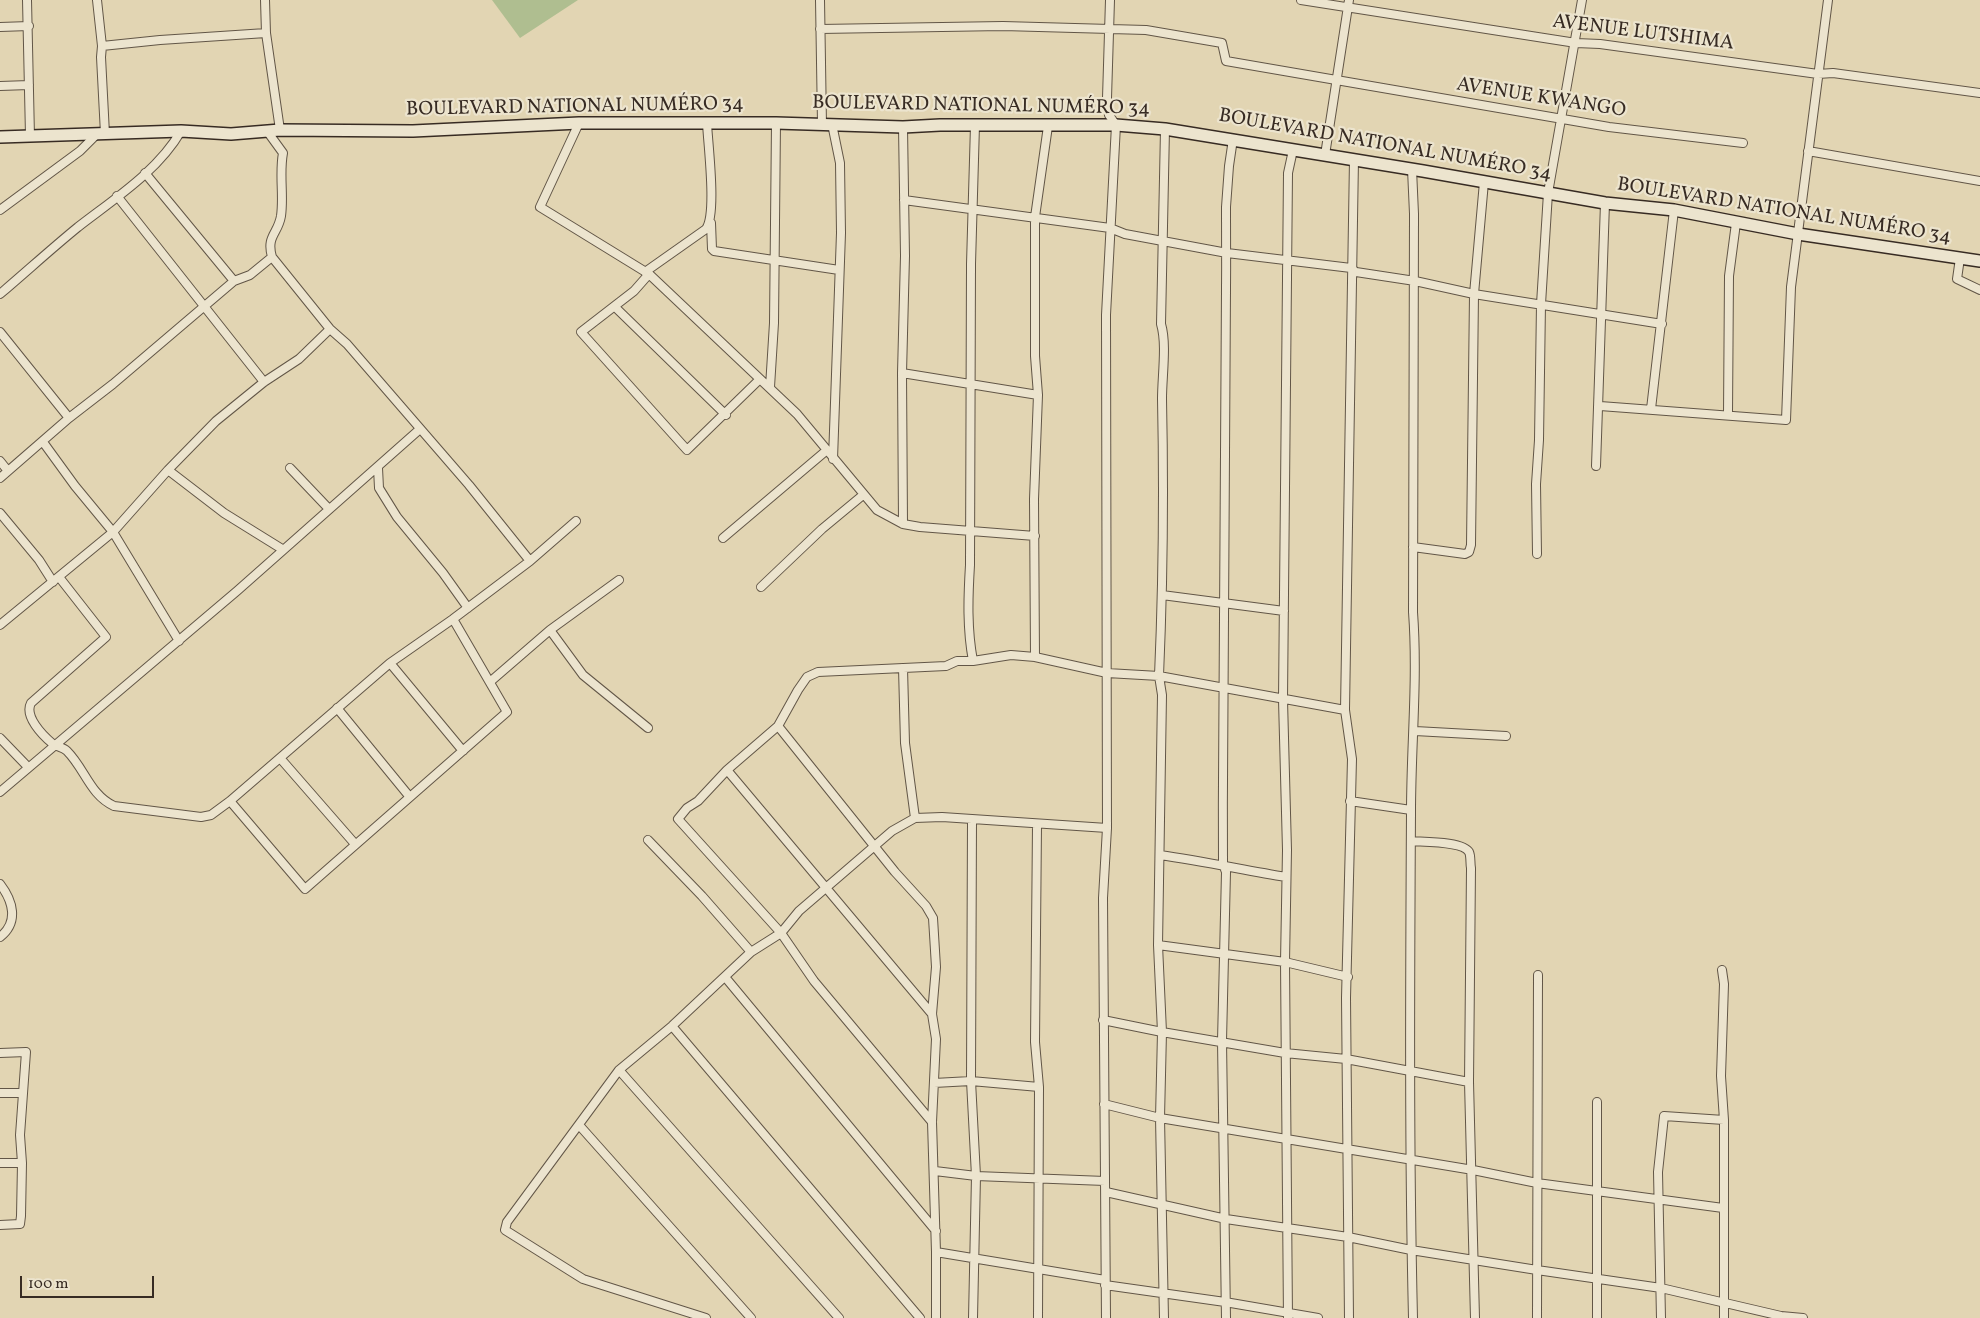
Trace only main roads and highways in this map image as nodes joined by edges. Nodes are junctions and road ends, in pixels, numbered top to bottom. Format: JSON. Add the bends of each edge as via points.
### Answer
{"nodes":[{"id":1,"x":0,"y":137,"type":"edge"},
{"id":2,"x":1980,"y":261,"type":"edge"}],
"edges":[{"from":1,"to":2,"type":"main road","name":"BOULEVARD NATIONAL NUMÉRO 34","via":[[181,131],[231,134],[280,130],[412,131],[579,123],[902,127],[1116,125],[1233,139],[1605,204],[1674,210],[1798,234]]}]}
